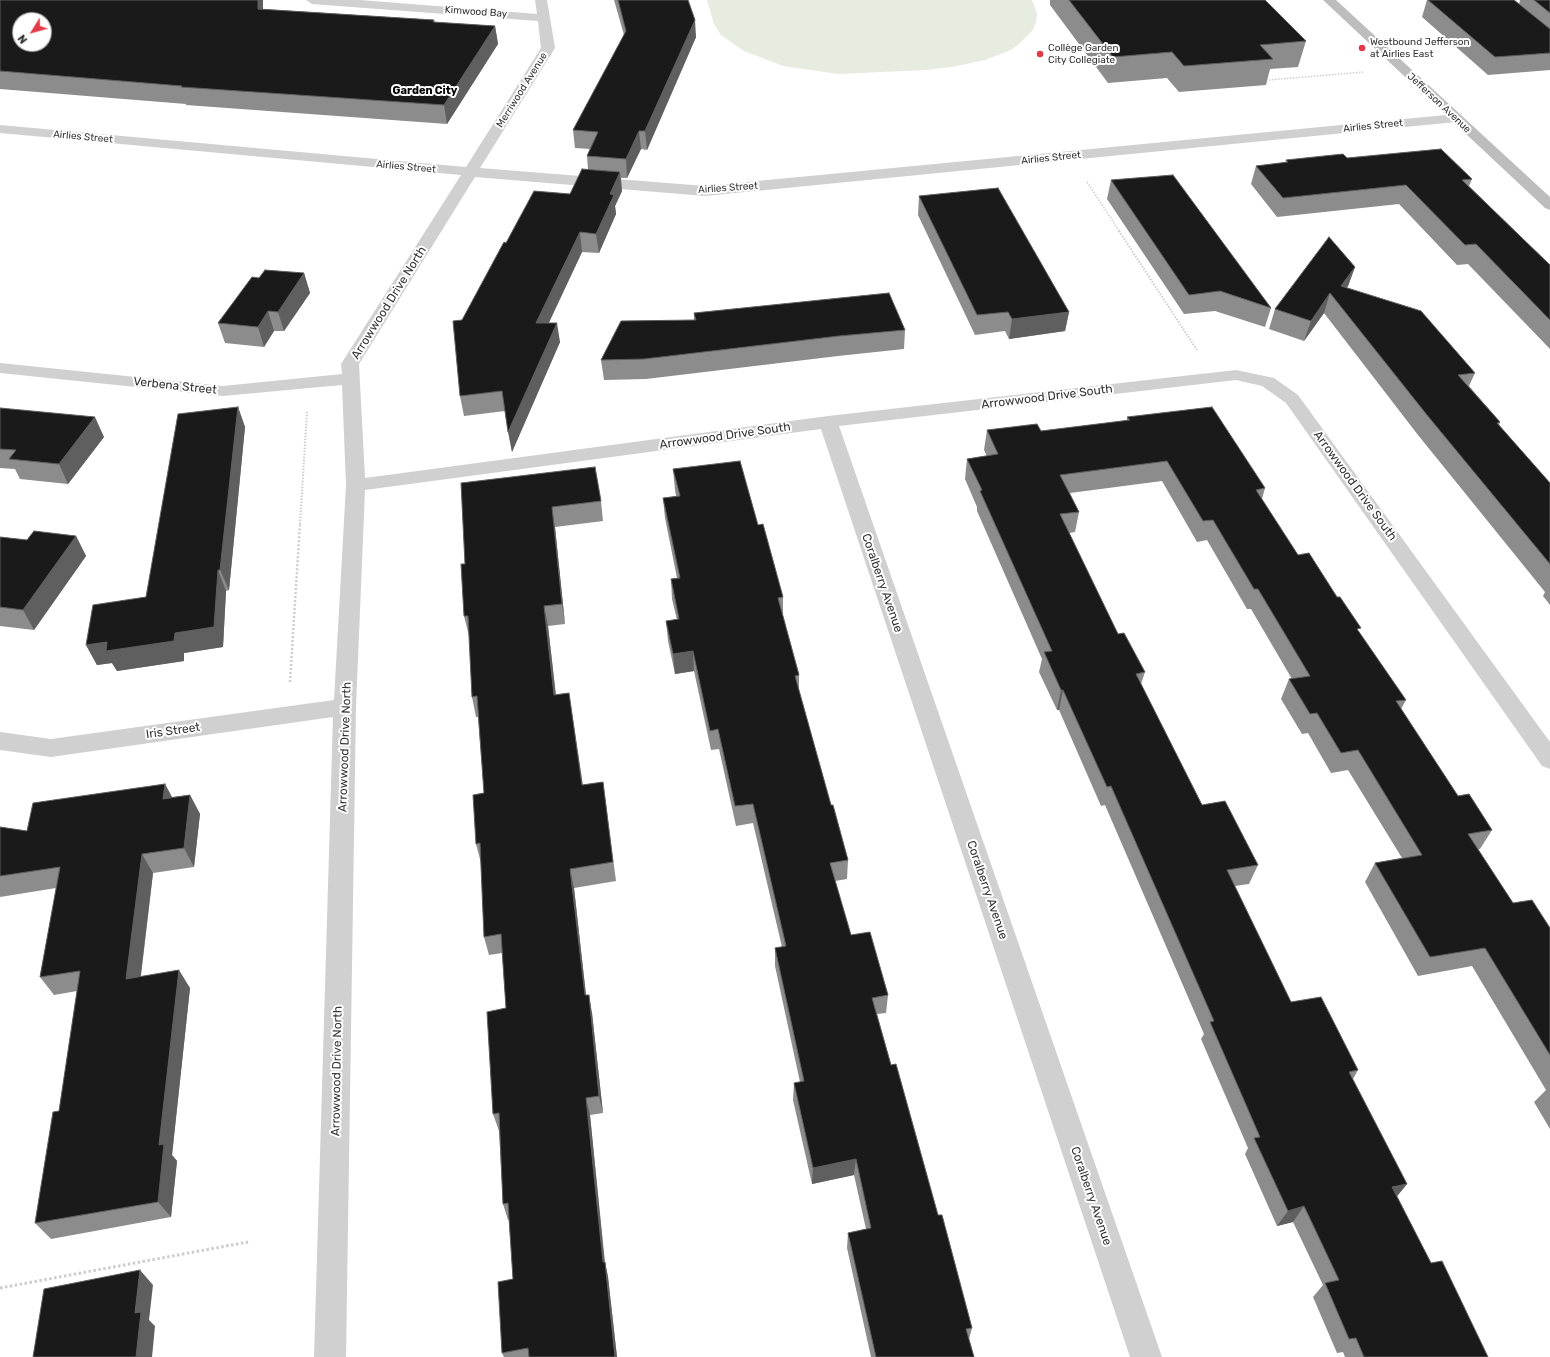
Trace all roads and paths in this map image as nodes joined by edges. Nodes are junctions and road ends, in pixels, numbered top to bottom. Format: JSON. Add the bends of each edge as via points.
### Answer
{"nodes":[{"id":1,"x":312,"y":0,"type":"edge"},
{"id":2,"x":542,"y":0,"type":"edge"},
{"id":3,"x":1329,"y":0,"type":"edge"},
{"id":4,"x":545,"y":18,"type":"junction"},
{"id":5,"x":1366,"y":71,"type":"dead end"},
{"id":6,"x":1269,"y":80,"type":"dead end"},
{"id":7,"x":1456,"y":118,"type":"junction"},
{"id":8,"x":0,"y":129,"type":"edge"},
{"id":9,"x":1069,"y":156,"type":"junction"},
{"id":10,"x":471,"y":172,"type":"junction"},
{"id":11,"x":1550,"y":205,"type":"edge"},
{"id":12,"x":0,"y":368,"type":"edge"},
{"id":13,"x":1215,"y":378,"type":"junction"},
{"id":14,"x":350,"y":379,"type":"junction"},
{"id":15,"x":308,"y":383,"type":"junction"},
{"id":16,"x":828,"y":422,"type":"junction"},
{"id":17,"x":356,"y":485,"type":"junction"},
{"id":18,"x":345,"y":707,"type":"junction"},
{"id":19,"x":288,"y":715,"type":"junction"},
{"id":20,"x":0,"y":741,"type":"edge"},
{"id":21,"x":1550,"y":760,"type":"edge"},
{"id":22,"x":248,"y":1242,"type":"dead end"},
{"id":23,"x":0,"y":1288,"type":"edge"},
{"id":24,"x":330,"y":1357,"type":"edge"},
{"id":25,"x":1146,"y":1357,"type":"edge"}],
"edges":[{"from":1,"to":4,"type":"street","name":"Kimwood Bay"},
{"from":2,"to":4,"type":"street","name":"Merriwood Avenue"},
{"from":3,"to":7,"type":"street","name":"Jefferson Avenue"},
{"from":4,"to":10,"type":"street","name":"Merriwood Avenue","via":[[548,48]]},
{"from":5,"to":6,"type":"path"},
{"from":7,"to":9,"type":"street","name":"Airlies Street"},
{"from":7,"to":11,"type":"street","name":"Jefferson Avenue"},
{"from":8,"to":10,"type":"street","name":"Airlies Street"},
{"from":9,"to":10,"type":"street","name":"Airlies Street","via":[[705,191]]},
{"from":9,"to":13,"type":"path"},
{"from":10,"to":14,"type":"street","name":"Arrowwood Drive North","via":[[350,364]]},
{"from":12,"to":15,"type":"street","name":"Verbena Street","via":[[222,391]]},
{"from":13,"to":16,"type":"street","name":"Arrowwood Drive South"},
{"from":13,"to":21,"type":"street","name":"Arrowwood Drive South","via":[[1236,375],[1268,382],[1292,400]]},
{"from":14,"to":15,"type":"street","name":"Verbena Street"},
{"from":14,"to":17,"type":"street","name":"Arrowwood Drive North"},
{"from":15,"to":19,"type":"path"},
{"from":16,"to":17,"type":"street","name":"Arrowwood Drive South"},
{"from":16,"to":25,"type":"street","name":"Coralberry Avenue"},
{"from":17,"to":18,"type":"street","name":"Arrowwood Drive North"},
{"from":18,"to":19,"type":"street","name":"Iris Street"},
{"from":18,"to":24,"type":"street","name":"Arrowwood Drive North"},
{"from":19,"to":20,"type":"street","name":"Iris Street","via":[[51,748]]},
{"from":22,"to":23,"type":"path"}]}
